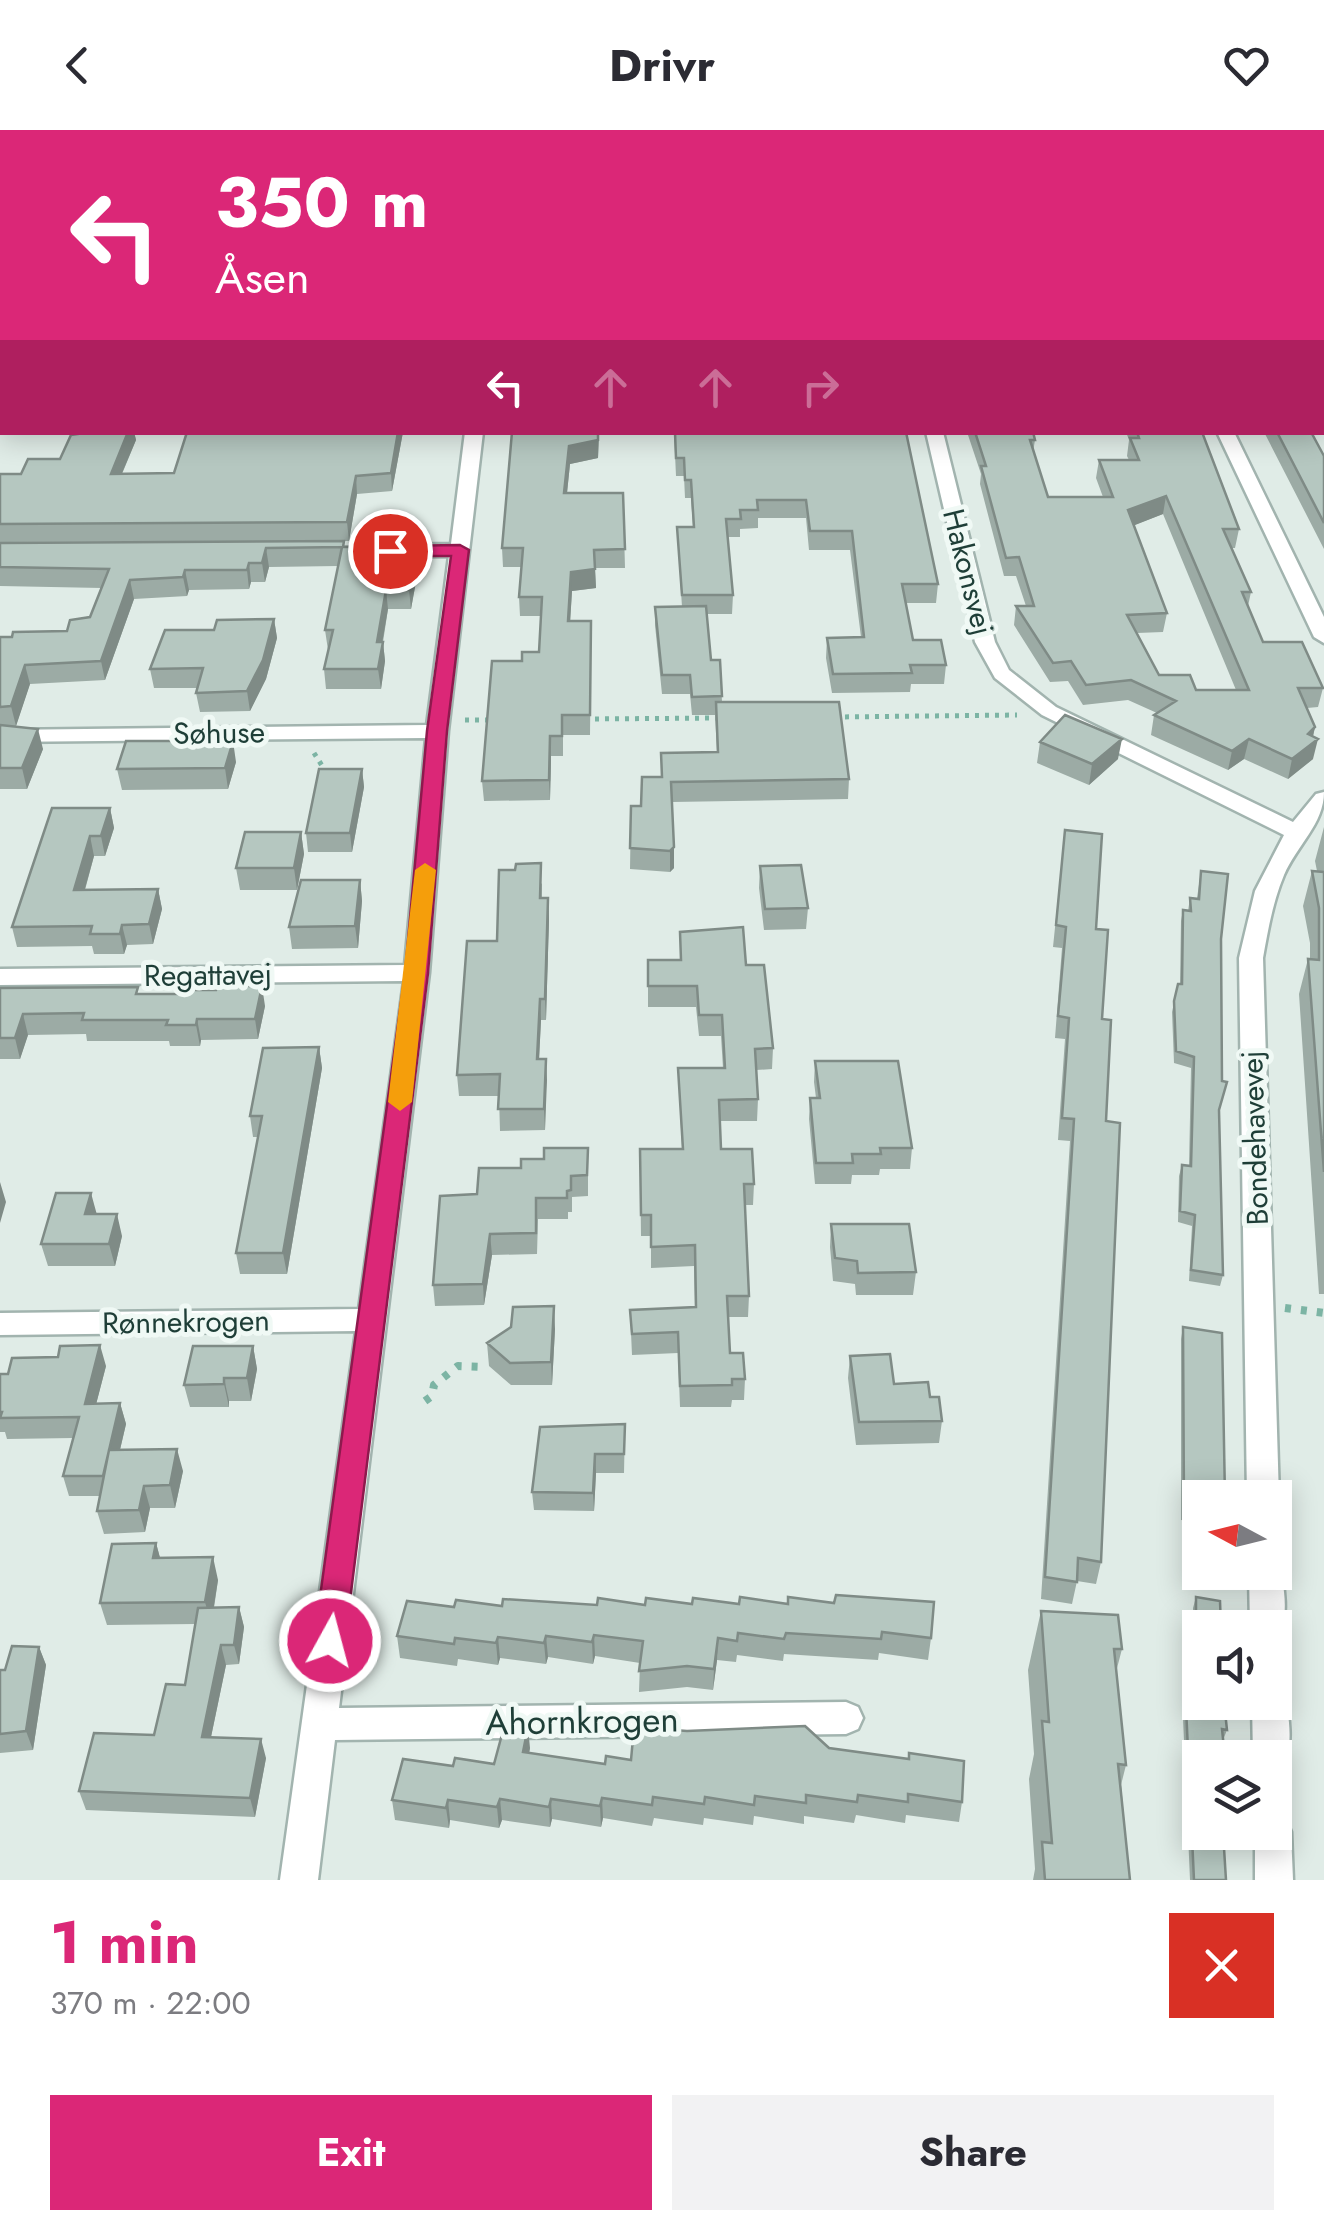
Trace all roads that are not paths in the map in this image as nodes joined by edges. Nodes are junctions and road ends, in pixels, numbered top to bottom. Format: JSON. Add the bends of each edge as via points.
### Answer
{"nodes":[{"id":1,"x":474,"y":435,"type":"edge"},
{"id":2,"x":935,"y":435,"type":"edge"},
{"id":3,"x":1226,"y":435,"type":"edge"},
{"id":4,"x":460,"y":550,"type":"junction"},
{"id":5,"x":372,"y":551,"type":"edge"},
{"id":6,"x":1324,"y":638,"type":"edge"},
{"id":7,"x":438,"y":726,"type":"junction"},
{"id":8,"x":0,"y":736,"type":"edge"},
{"id":9,"x":1324,"y":799,"type":"edge"},
{"id":10,"x":1295,"y":832,"type":"junction"},
{"id":11,"x":416,"y":973,"type":"junction"},
{"id":12,"x":0,"y":977,"type":"edge"},
{"id":13,"x":371,"y":1320,"type":"junction"},
{"id":14,"x":0,"y":1324,"type":"edge"},
{"id":15,"x":1264,"y":1480,"type":"edge"},
{"id":16,"x":846,"y":1718,"type":"dead end"},
{"id":17,"x":319,"y":1724,"type":"junction"},
{"id":18,"x":1273,"y":1850,"type":"edge"},
{"id":19,"x":299,"y":1880,"type":"edge"},
{"id":20,"x":1274,"y":1880,"type":"edge"}],
"edges":[{"from":1,"to":4,"type":"street"},
{"from":2,"to":10,"type":"street","name":"Hakonsvej","via":[[988,651],[1019,692]]},
{"from":3,"to":6,"type":"street"},
{"from":4,"to":5,"type":"street"},
{"from":4,"to":7,"type":"street"},
{"from":7,"to":8,"type":"street","name":"Søhuse"},
{"from":7,"to":11,"type":"street"},
{"from":9,"to":10,"type":"street","name":"Bondehavevej"},
{"from":10,"to":15,"type":"street","name":"Bondehavevej","via":[[1280,852],[1261,904],[1251,958]]},
{"from":11,"to":12,"type":"street","name":"Regattavej"},
{"from":11,"to":13,"type":"street"},
{"from":13,"to":14,"type":"street","name":"Rønnekrogen"},
{"from":13,"to":17,"type":"street"},
{"from":16,"to":17,"type":"street","name":"Ahornkrogen"},
{"from":17,"to":19,"type":"street"},
{"from":18,"to":20,"type":"street"}]}
